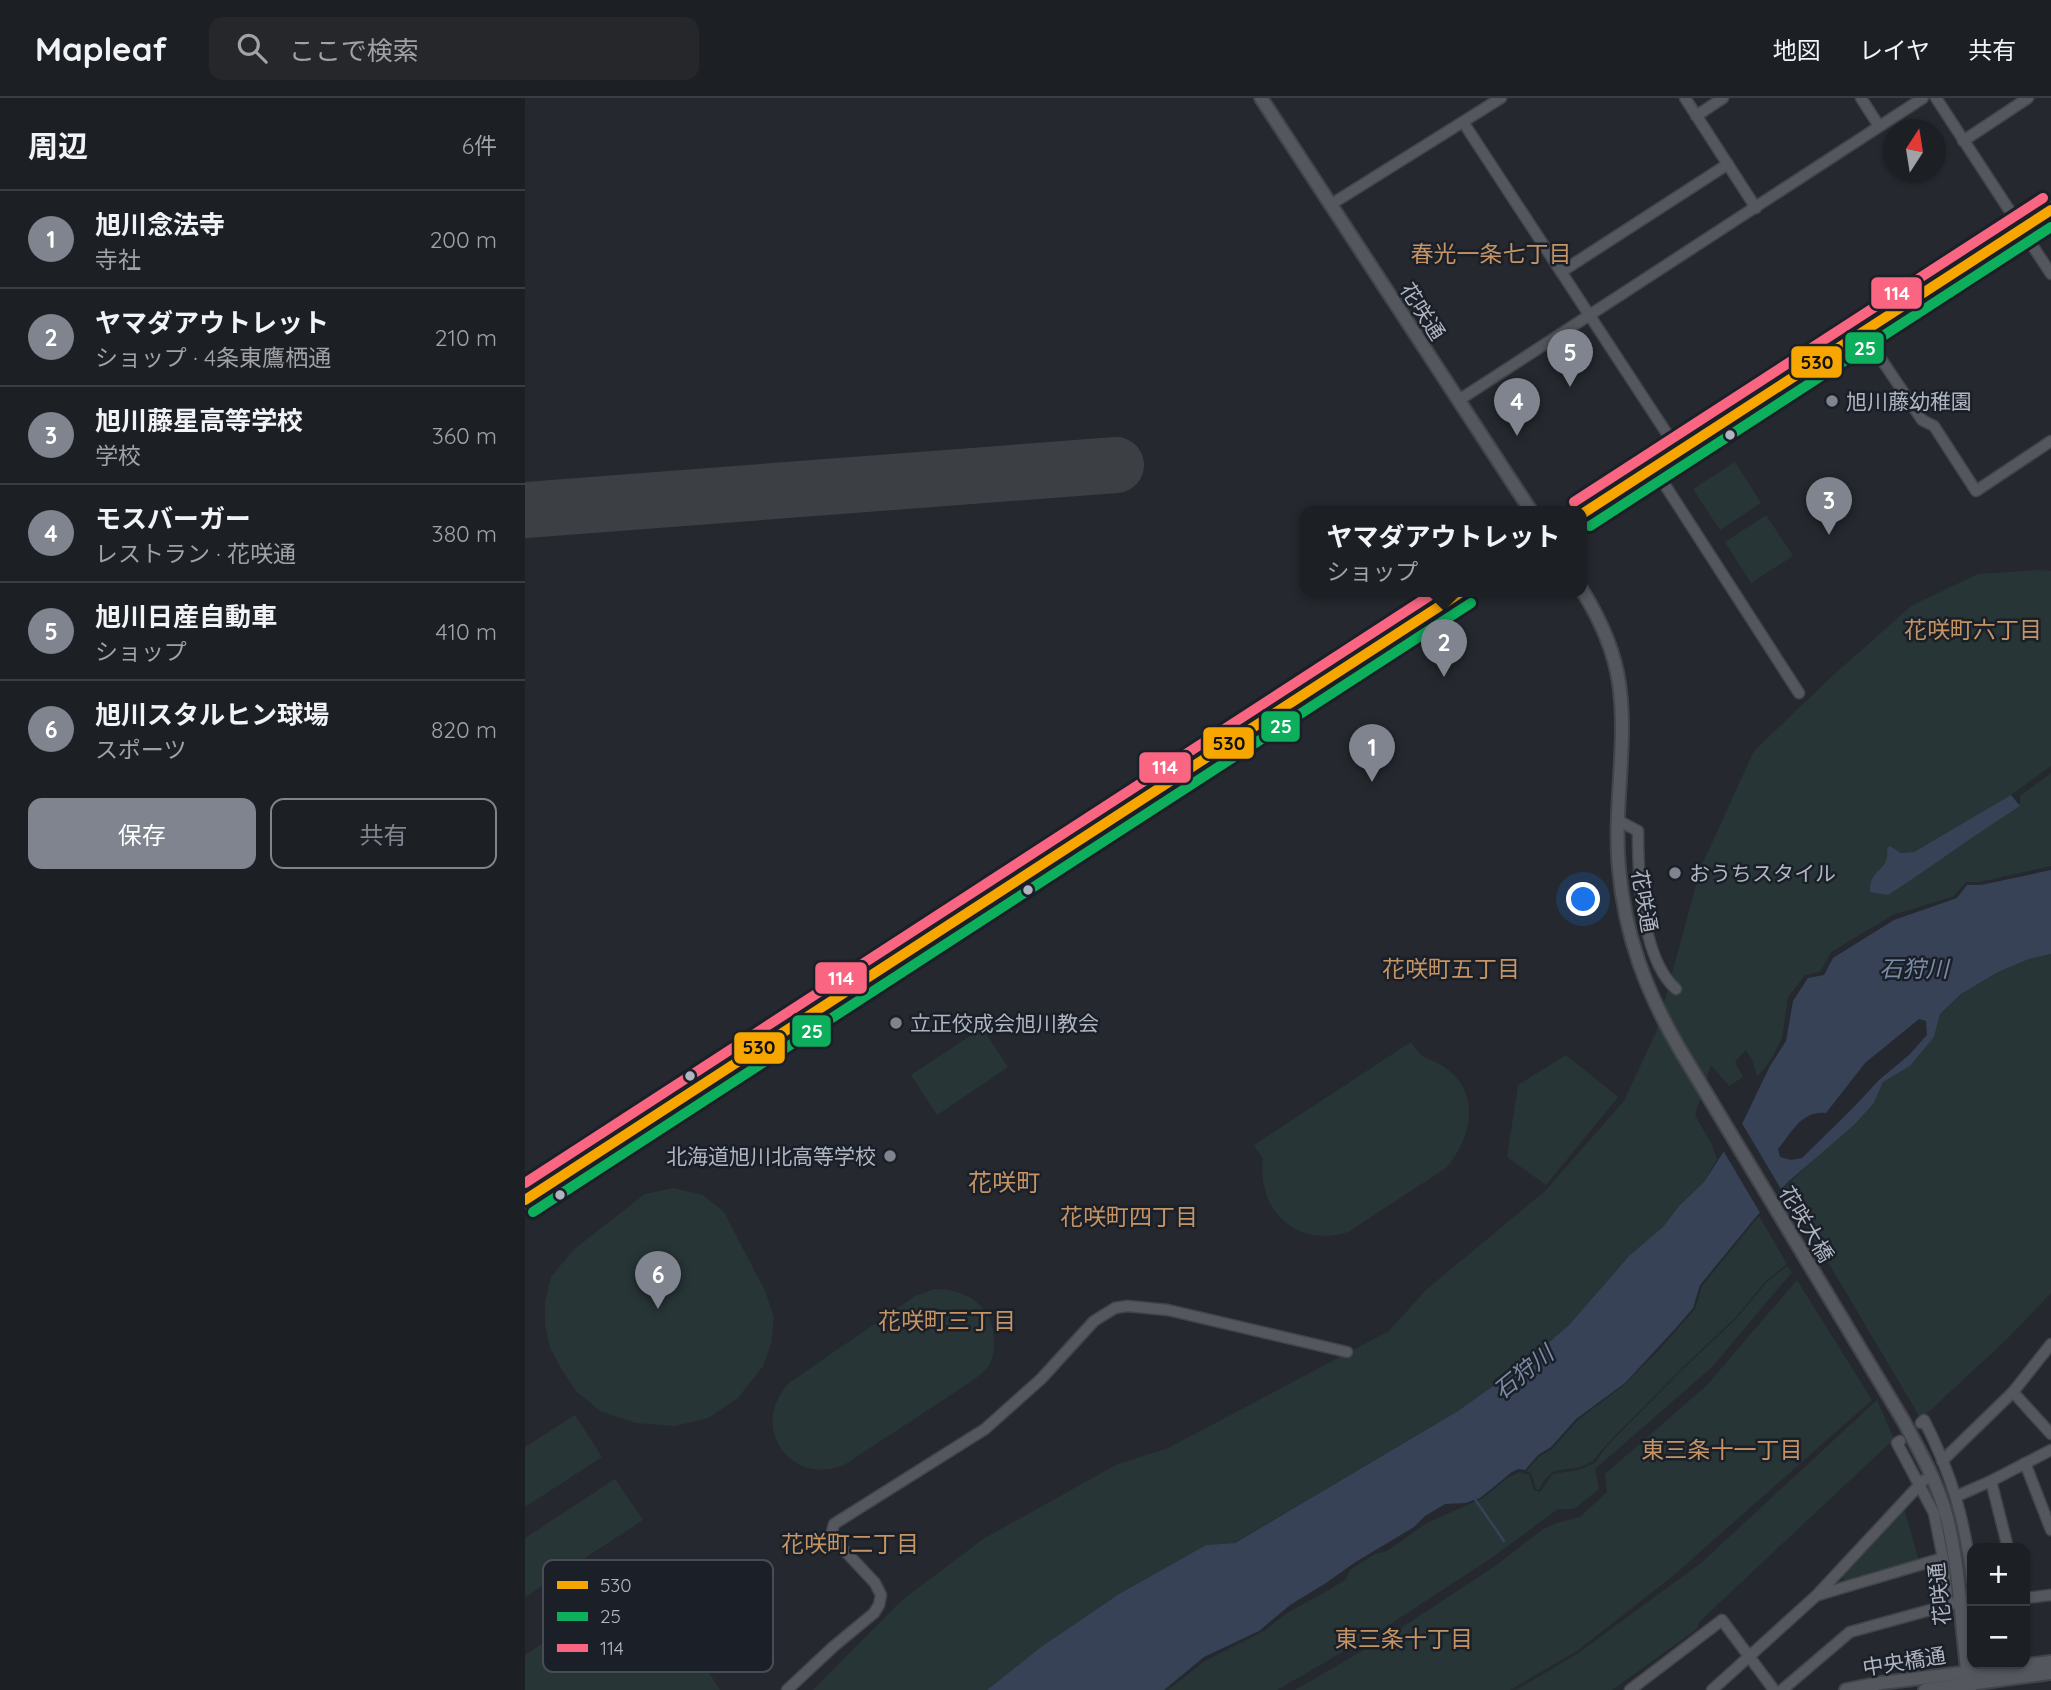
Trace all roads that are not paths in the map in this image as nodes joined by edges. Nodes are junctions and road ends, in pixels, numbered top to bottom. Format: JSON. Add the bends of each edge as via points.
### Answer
{"nodes":[{"id":1,"x":1261,"y":98,"type":"edge"},
{"id":2,"x":1501,"y":98,"type":"edge"},
{"id":3,"x":1685,"y":98,"type":"edge"},
{"id":4,"x":1723,"y":98,"type":"edge"},
{"id":5,"x":1861,"y":98,"type":"edge"},
{"id":6,"x":1923,"y":98,"type":"edge"},
{"id":7,"x":1936,"y":98,"type":"edge"},
{"id":8,"x":2028,"y":98,"type":"edge"},
{"id":9,"x":1696,"y":116,"type":"junction"},
{"id":10,"x":1463,"y":122,"type":"junction"},
{"id":11,"x":1879,"y":126,"type":"junction"},
{"id":12,"x":1963,"y":141,"type":"junction"},
{"id":13,"x":1728,"y":164,"type":"junction"},
{"id":14,"x":1330,"y":205,"type":"junction"},
{"id":15,"x":1756,"y":208,"type":"junction"},
{"id":16,"x":2051,"y":210,"type":"edge"},
{"id":17,"x":2021,"y":229,"type":"junction"},
{"id":18,"x":1561,"y":272,"type":"junction"},
{"id":19,"x":2051,"y":274,"type":"edge"},
{"id":20,"x":1589,"y":315,"type":"junction"},
{"id":21,"x":1863,"y":332,"type":"junction"},
{"id":22,"x":1458,"y":400,"type":"junction"},
{"id":23,"x":2051,"y":441,"type":"edge"},
{"id":24,"x":1679,"y":452,"type":"junction"},
{"id":25,"x":1654,"y":468,"type":"junction"},
{"id":26,"x":1528,"y":506,"type":"edge"},
{"id":27,"x":1587,"y":511,"type":"edge"},
{"id":28,"x":1454,"y":597,"type":"edge"},
{"id":29,"x":1586,"y":597,"type":"edge"},
{"id":30,"x":1798,"y":693,"type":"dead end"},
{"id":31,"x":1617,"y":820,"type":"junction"},
{"id":32,"x":1676,"y":989,"type":"dead end"},
{"id":33,"x":1679,"y":1048,"type":"joint"},
{"id":34,"x":525,"y":1200,"type":"edge"},
{"id":35,"x":2051,"y":1344,"type":"edge"},
{"id":36,"x":1347,"y":1352,"type":"dead end"},
{"id":37,"x":2013,"y":1392,"type":"junction"},
{"id":38,"x":1903,"y":1420,"type":"joint"},
{"id":39,"x":1921,"y":1423,"type":"dead end"},
{"id":40,"x":2051,"y":1434,"type":"edge"},
{"id":41,"x":1900,"y":1441,"type":"dead end"},
{"id":42,"x":2051,"y":1450,"type":"edge"},
{"id":43,"x":1942,"y":1461,"type":"junction"},
{"id":44,"x":2025,"y":1463,"type":"junction"},
{"id":45,"x":1991,"y":1481,"type":"junction"},
{"id":46,"x":1922,"y":1482,"type":"junction"},
{"id":47,"x":1957,"y":1496,"type":"junction"},
{"id":48,"x":2051,"y":1530,"type":"edge"},
{"id":49,"x":1967,"y":1543,"type":"edge"},
{"id":50,"x":2006,"y":1543,"type":"edge"},
{"id":51,"x":1943,"y":1558,"type":"junction"},
{"id":52,"x":1818,"y":1595,"type":"junction"},
{"id":53,"x":2051,"y":1595,"type":"edge"},
{"id":54,"x":2030,"y":1597,"type":"edge"},
{"id":55,"x":1959,"y":1604,"type":"edge"},
{"id":56,"x":1749,"y":1657,"type":"junction"},
{"id":57,"x":2051,"y":1662,"type":"edge"},
{"id":58,"x":2051,"y":1672,"type":"edge"},
{"id":59,"x":1969,"y":1682,"type":"edge"},
{"id":60,"x":787,"y":1690,"type":"edge"},
{"id":61,"x":1630,"y":1690,"type":"edge"},
{"id":62,"x":1712,"y":1690,"type":"edge"},
{"id":63,"x":1775,"y":1690,"type":"edge"},
{"id":64,"x":1782,"y":1690,"type":"edge"},
{"id":65,"x":1846,"y":1690,"type":"edge"},
{"id":66,"x":1925,"y":1690,"type":"edge"}],
"edges":[{"from":1,"to":14,"type":"street","name":"花咲通"},
{"from":2,"to":10,"type":"street"},
{"from":3,"to":9,"type":"street"},
{"from":4,"to":9,"type":"street"},
{"from":5,"to":11,"type":"street"},
{"from":6,"to":11,"type":"street"},
{"from":7,"to":12,"type":"street"},
{"from":8,"to":12,"type":"street"},
{"from":9,"to":13,"type":"street"},
{"from":10,"to":14,"type":"street"},
{"from":10,"to":18,"type":"street"},
{"from":11,"to":15,"type":"street"},
{"from":12,"to":17,"type":"street"},
{"from":13,"to":15,"type":"street"},
{"from":13,"to":18,"type":"street"},
{"from":14,"to":22,"type":"street","name":"花咲通"},
{"from":15,"to":20,"type":"street"},
{"from":16,"to":17,"type":"highway"},
{"from":17,"to":19,"type":"street"},
{"from":17,"to":21,"type":"highway"},
{"from":18,"to":20,"type":"street"},
{"from":20,"to":22,"type":"street"},
{"from":20,"to":24,"type":"street"},
{"from":21,"to":23,"type":"street","via":[[1976,491]]},
{"from":21,"to":24,"type":"highway"},
{"from":22,"to":26,"type":"street","name":"花咲通"},
{"from":24,"to":25,"type":"highway"},
{"from":25,"to":27,"type":"highway"},
{"from":25,"to":30,"type":"street"},
{"from":28,"to":34,"type":"highway"},
{"from":29,"to":31,"type":"street","name":"花咲通","via":[[1605,634],[1619,683]]},
{"from":31,"to":32,"type":"street","via":[[1637,831],[1644,918],[1659,968]]},
{"from":31,"to":33,"type":"street","name":"花咲通","via":[[1620,879],[1634,949],[1649,992]]},
{"from":33,"to":38,"type":"street","name":"花咲大橋"},
{"from":35,"to":37,"type":"street"},
{"from":36,"to":60,"type":"street","via":[[1168,1310],[1127,1306],[1105,1312],[995,1421],[834,1524],[831,1536],[875,1583],[881,1595],[879,1605]]},
{"from":37,"to":40,"type":"street"},
{"from":37,"to":43,"type":"street"},
{"from":38,"to":55,"type":"street","name":"花咲通","via":[[1929,1469],[1946,1517]]},
{"from":39,"to":43,"type":"street","via":[[1924,1420]]},
{"from":41,"to":46,"type":"street","via":[[1897,1443]]},
{"from":42,"to":44,"type":"street"},
{"from":43,"to":47,"type":"street"},
{"from":44,"to":45,"type":"street"},
{"from":44,"to":48,"type":"street"},
{"from":45,"to":47,"type":"street"},
{"from":45,"to":50,"type":"street"},
{"from":46,"to":51,"type":"street"},
{"from":46,"to":52,"type":"street"},
{"from":47,"to":49,"type":"street"},
{"from":51,"to":52,"type":"street"},
{"from":51,"to":55,"type":"street"},
{"from":52,"to":56,"type":"street"},
{"from":53,"to":54,"type":"street"},
{"from":55,"to":59,"type":"street","name":"花咲通"},
{"from":55,"to":64,"type":"street","via":[[1850,1632]]},
{"from":56,"to":61,"type":"street","via":[[1722,1620]]},
{"from":56,"to":62,"type":"street"},
{"from":56,"to":63,"type":"street"},
{"from":57,"to":59,"type":"street","name":"中央橋通"},
{"from":58,"to":59,"type":"street","name":"中央橋通"},
{"from":59,"to":65,"type":"street","name":"中央橋通","via":[[1881,1683]]},
{"from":59,"to":66,"type":"street","name":"中央橋通"}]}
